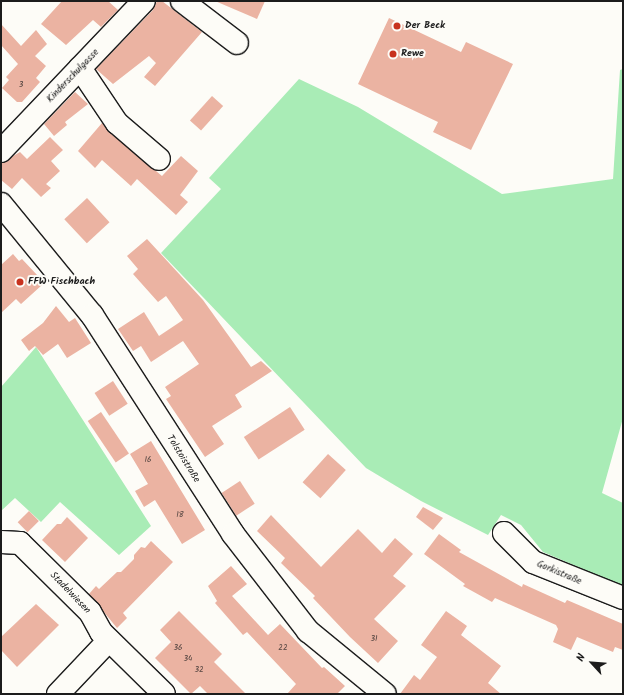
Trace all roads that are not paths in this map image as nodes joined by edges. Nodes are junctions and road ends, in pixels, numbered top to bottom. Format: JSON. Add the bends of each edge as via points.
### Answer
{"nodes":[{"id":1,"x":144,"y":1,"type":"edge"},
{"id":2,"x":182,"y":1,"type":"edge"},
{"id":3,"x":237,"y":43,"type":"dead end"},
{"id":4,"x":80,"y":68,"type":"junction"},
{"id":5,"x":1,"y":151,"type":"edge"},
{"id":6,"x":159,"y":159,"type":"dead end"},
{"id":7,"x":1,"y":204,"type":"edge"},
{"id":8,"x":504,"y":533,"type":"dead end"},
{"id":9,"x":1,"y":542,"type":"edge"},
{"id":10,"x":623,"y":598,"type":"edge"},
{"id":11,"x":109,"y":640,"type":"junction"},
{"id":12,"x":58,"y":694,"type":"edge"},
{"id":13,"x":164,"y":694,"type":"edge"},
{"id":14,"x":385,"y":694,"type":"edge"}],
"edges":[{"from":1,"to":4,"type":"street","name":"Kinderschulgasse"},
{"from":2,"to":3,"type":"street"},
{"from":4,"to":5,"type":"street","name":"Kinderschulgasse"},
{"from":4,"to":6,"type":"street","via":[[117,123]]},
{"from":7,"to":14,"type":"street","name":"Tolstoistraße","via":[[92,315],[224,522],[308,631]]},
{"from":8,"to":10,"type":"street","name":"Gorkistraße","via":[[533,562]]},
{"from":9,"to":11,"type":"street","name":"Stadelwiesen","via":[[20,543],[90,612],[101,632]]},
{"from":11,"to":12,"type":"street"},
{"from":11,"to":13,"type":"street","name":"Stadelwiesen"}]}
